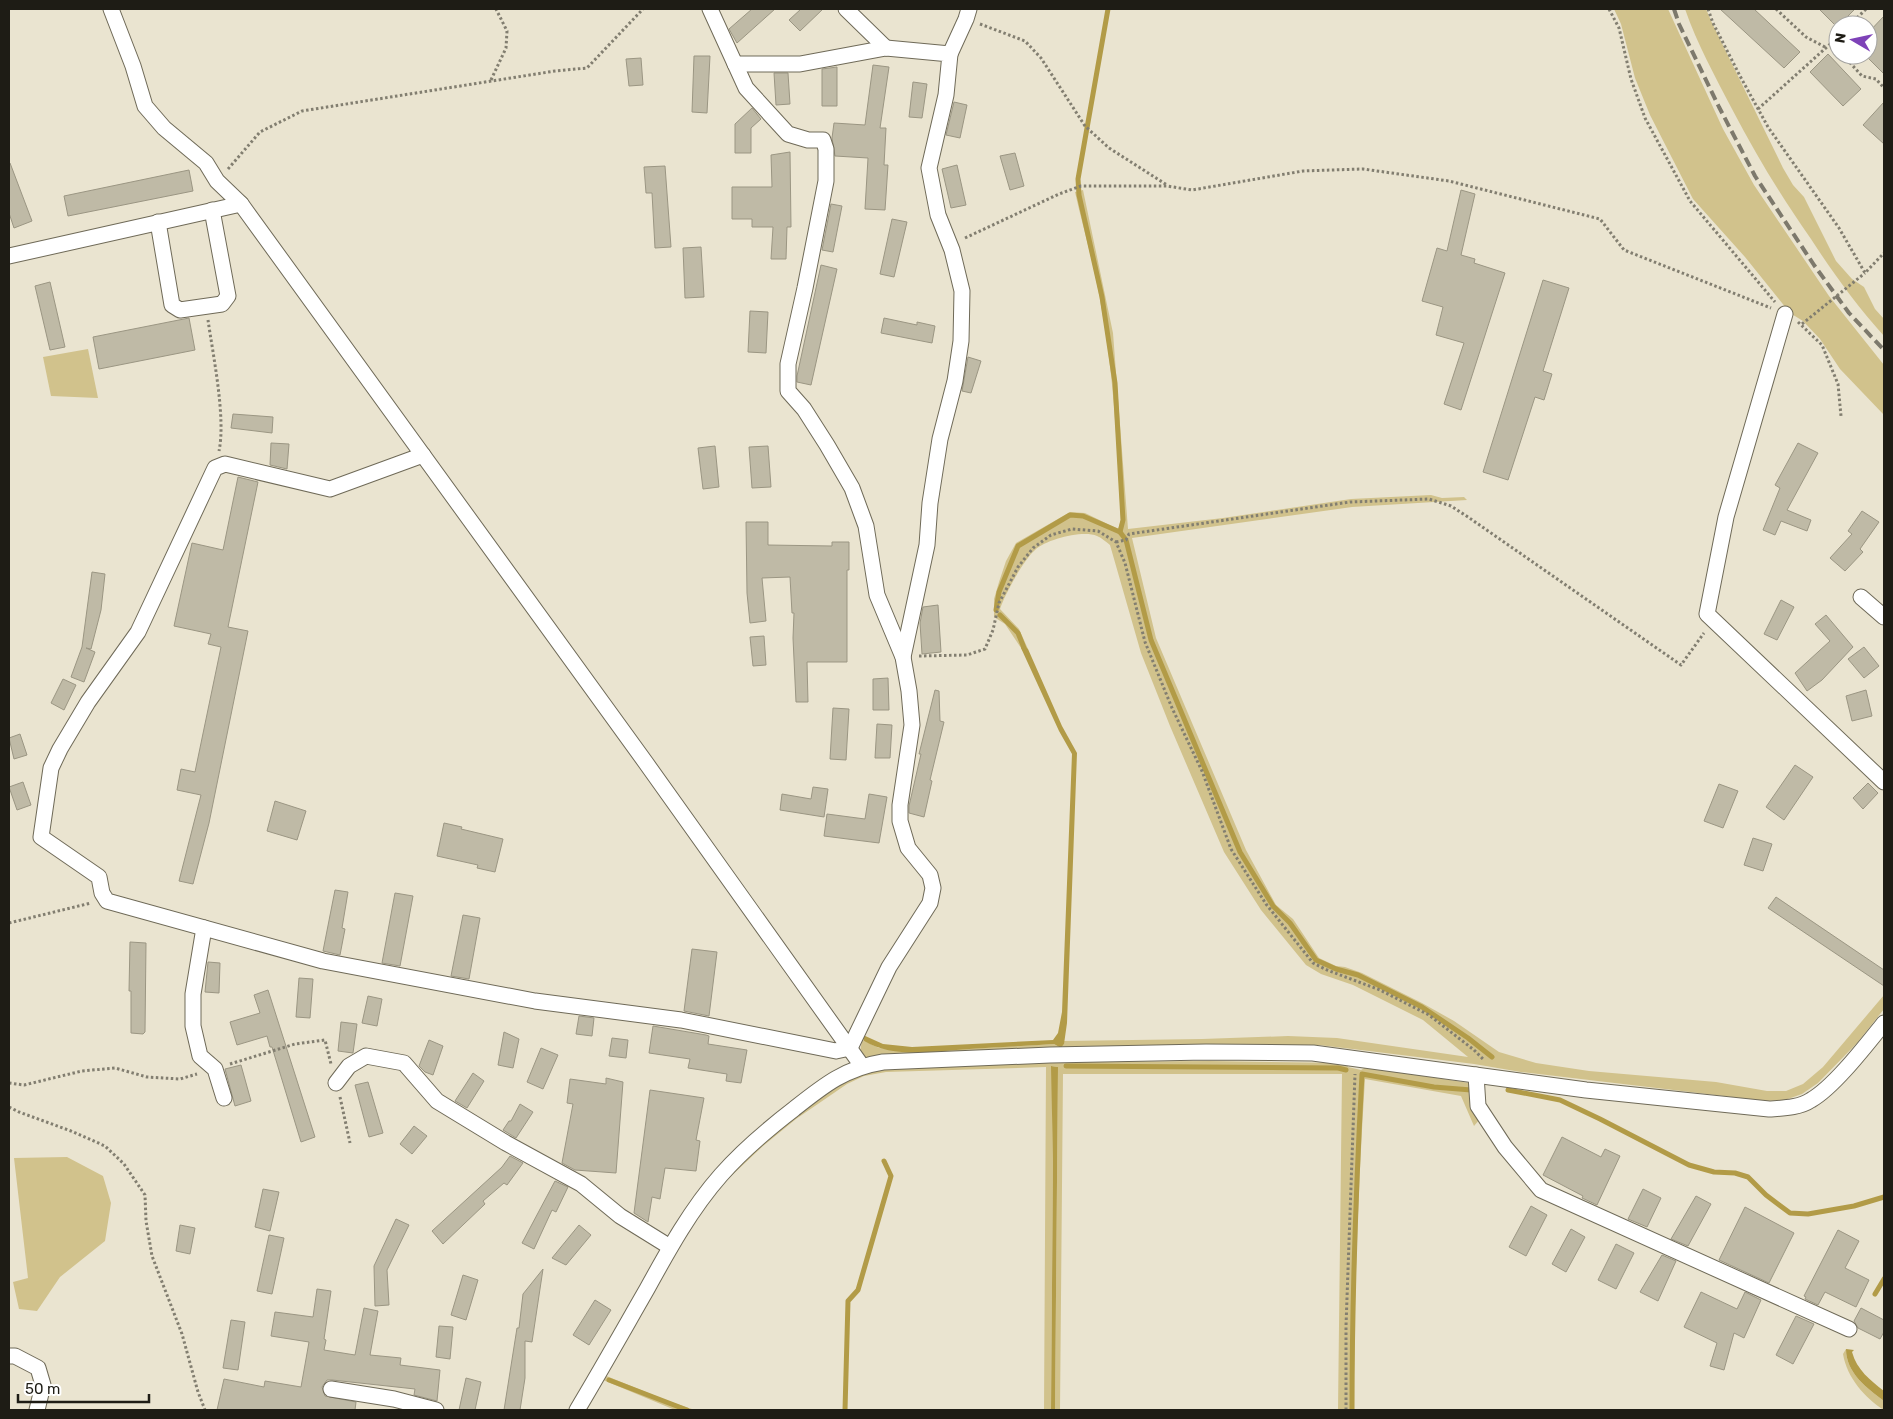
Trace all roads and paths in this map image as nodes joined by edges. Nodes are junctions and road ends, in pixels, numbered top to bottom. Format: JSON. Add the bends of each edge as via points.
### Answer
{"nodes":[{"id":1,"x":111,"y":9,"type":"edge"},
{"id":2,"x":496,"y":9,"type":"edge"},
{"id":3,"x":643,"y":9,"type":"edge"},
{"id":4,"x":710,"y":9,"type":"edge"},
{"id":5,"x":846,"y":9,"type":"edge"},
{"id":6,"x":1609,"y":9,"type":"edge"},
{"id":7,"x":1708,"y":9,"type":"edge"},
{"id":8,"x":1776,"y":9,"type":"edge"},
{"id":9,"x":968,"y":14,"type":"edge"},
{"id":10,"x":886,"y":48,"type":"junction"},
{"id":11,"x":1827,"y":48,"type":"joint"},
{"id":12,"x":950,"y":54,"type":"junction"},
{"id":13,"x":735,"y":64,"type":"junction"},
{"id":14,"x":1852,"y":65,"type":"edge"},
{"id":15,"x":491,"y":81,"type":"junction"},
{"id":16,"x":1884,"y":88,"type":"edge"},
{"id":17,"x":1758,"y":109,"type":"junction"},
{"id":18,"x":217,"y":181,"type":"junction"},
{"id":19,"x":1167,"y":186,"type":"junction"},
{"id":20,"x":241,"y":204,"type":"junction"},
{"id":21,"x":212,"y":210,"type":"junction"},
{"id":22,"x":158,"y":222,"type":"junction"},
{"id":23,"x":952,"y":250,"type":"junction"},
{"id":24,"x":1884,"y":253,"type":"edge"},
{"id":25,"x":9,"y":256,"type":"edge"},
{"id":26,"x":1865,"y":274,"type":"junction"},
{"id":27,"x":206,"y":306,"type":"junction"},
{"id":28,"x":1785,"y":314,"type":"junction"},
{"id":29,"x":1802,"y":324,"type":"junction"},
{"id":30,"x":1841,"y":416,"type":"dead end"},
{"id":31,"x":423,"y":455,"type":"junction"},
{"id":32,"x":215,"y":468,"type":"junction"},
{"id":33,"x":1116,"y":542,"type":"junction"},
{"id":34,"x":1861,"y":597,"type":"dead end"},
{"id":35,"x":1884,"y":617,"type":"edge"},
{"id":36,"x":1713,"y":620,"type":"junction"},
{"id":37,"x":903,"y":657,"type":"junction"},
{"id":38,"x":1884,"y":782,"type":"edge"},
{"id":39,"x":107,"y":901,"type":"junction"},
{"id":40,"x":9,"y":923,"type":"edge"},
{"id":41,"x":204,"y":928,"type":"junction"},
{"id":42,"x":1884,"y":1023,"type":"edge"},
{"id":43,"x":850,"y":1048,"type":"junction"},
{"id":44,"x":1355,"y":1058,"type":"junction"},
{"id":45,"x":862,"y":1066,"type":"junction"},
{"id":46,"x":1476,"y":1075,"type":"junction"},
{"id":47,"x":1500,"y":1078,"type":"junction"},
{"id":48,"x":336,"y":1083,"type":"dead end"},
{"id":49,"x":224,"y":1098,"type":"dead end"},
{"id":50,"x":9,"y":1107,"type":"edge"},
{"id":51,"x":670,"y":1247,"type":"junction"},
{"id":52,"x":1849,"y":1329,"type":"dead end"},
{"id":53,"x":9,"y":1356,"type":"edge"},
{"id":54,"x":331,"y":1389,"type":"dead end"},
{"id":55,"x":37,"y":1410,"type":"edge"},
{"id":56,"x":205,"y":1410,"type":"edge"},
{"id":57,"x":436,"y":1410,"type":"edge"},
{"id":58,"x":577,"y":1410,"type":"edge"},
{"id":59,"x":1346,"y":1410,"type":"edge"}],
"edges":[{"from":1,"to":18,"type":"street","via":[[145,106],[164,128],[206,163]]},
{"from":2,"to":15,"type":"path","via":[[507,31],[506,48]]},
{"from":3,"to":15,"type":"path","via":[[587,68]]},
{"from":4,"to":13,"type":"street"},
{"from":5,"to":10,"type":"street"},
{"from":6,"to":28,"type":"path","via":[[1619,28],[1631,79],[1645,118],[1690,201]]},
{"from":7,"to":17,"type":"path"},
{"from":8,"to":11,"type":"path","via":[[1806,37]]},
{"from":9,"to":12,"type":"street"},
{"from":9,"to":19,"type":"path","via":[[1025,41],[1041,58],[1085,126],[1109,148]]},
{"from":10,"to":12,"type":"street"},
{"from":10,"to":13,"type":"street","via":[[800,64]]},
{"from":11,"to":17,"type":"path"},
{"from":12,"to":23,"type":"street","via":[[946,94],[929,168],[938,215]]},
{"from":13,"to":37,"type":"street","via":[[746,88],[788,134],[808,140],[823,140],[826,149],[826,181],[788,364],[788,391],[809,416],[852,488],[866,526],[877,595]]},
{"from":14,"to":16,"type":"path","via":[[1862,76],[1876,79]]},
{"from":15,"to":18,"type":"path","via":[[302,111],[260,132]]},
{"from":17,"to":26,"type":"path","via":[[1839,228]]},
{"from":18,"to":20,"type":"street"},
{"from":19,"to":23,"type":"path","via":[[1080,186],[966,236]]},
{"from":19,"to":28,"type":"path","via":[[1192,190],[1269,175],[1363,169],[1449,181],[1600,219],[1624,250]]},
{"from":20,"to":21,"type":"street"},
{"from":20,"to":31,"type":"street"},
{"from":21,"to":22,"type":"street"},
{"from":21,"to":27,"type":"street","via":[[228,296],[222,304]]},
{"from":22,"to":25,"type":"street"},
{"from":22,"to":27,"type":"street","via":[[172,305],[180,310]]},
{"from":23,"to":37,"type":"street","via":[[962,290],[961,341],[937,457],[927,546]]},
{"from":24,"to":26,"type":"path"},
{"from":26,"to":29,"type":"path","bridge":true},
{"from":27,"to":32,"type":"path","via":[[219,401],[221,441]]},
{"from":28,"to":29,"type":"path"},
{"from":28,"to":36,"type":"street","via":[[1726,517],[1707,614]]},
{"from":29,"to":30,"type":"path","via":[[1822,345],[1838,384]]},
{"from":31,"to":32,"type":"street","via":[[330,488],[225,464]]},
{"from":31,"to":43,"type":"street"},
{"from":32,"to":39,"type":"street","via":[[138,632],[88,702],[51,768],[41,837],[100,877],[102,893]]},
{"from":33,"to":36,"type":"path","via":[[1126,540],[1129,534],[1350,502],[1430,499],[1451,506],[1681,665]]},
{"from":33,"to":37,"type":"path","via":[[1098,531],[1072,529],[1051,535],[1033,548],[1018,567],[999,602],[985,649],[967,655]]},
{"from":33,"to":47,"type":"path","via":[[1126,563],[1144,642],[1202,771],[1231,849],[1266,904],[1313,963],[1380,990],[1429,1015],[1474,1050]]},
{"from":34,"to":35,"type":"street"},
{"from":36,"to":38,"type":"street"},
{"from":37,"to":43,"type":"street","via":[[912,725],[900,820],[908,848],[930,875],[930,903],[888,967]]},
{"from":39,"to":40,"type":"path"},
{"from":39,"to":41,"type":"street"},
{"from":41,"to":43,"type":"street","via":[[323,961],[525,999],[681,1020],[836,1051]]},
{"from":41,"to":49,"type":"street","via":[[193,994],[193,1026],[200,1056],[215,1069]]},
{"from":42,"to":47,"type":"street","via":[[1831,1084],[1811,1100],[1792,1107],[1769,1109]]},
{"from":43,"to":45,"type":"street"},
{"from":44,"to":45,"type":"street","via":[[1313,1053],[1206,1052],[1030,1056],[883,1062]]},
{"from":44,"to":46,"type":"street"},
{"from":44,"to":59,"type":"path"},
{"from":45,"to":51,"type":"street","via":[[839,1076],[754,1140],[707,1192]]},
{"from":46,"to":47,"type":"street"},
{"from":46,"to":52,"type":"street","via":[[1478,1106],[1504,1147],[1541,1190]]},
{"from":48,"to":51,"type":"street","via":[[348,1066],[366,1056],[404,1063],[437,1101],[581,1184],[620,1216]]},
{"from":50,"to":56,"type":"path","via":[[105,1146],[124,1164],[145,1196],[152,1256],[182,1334]]},
{"from":51,"to":58,"type":"street"},
{"from":53,"to":55,"type":"street","via":[[38,1368],[43,1385]]},
{"from":54,"to":57,"type":"street","via":[[394,1399]]}]}
